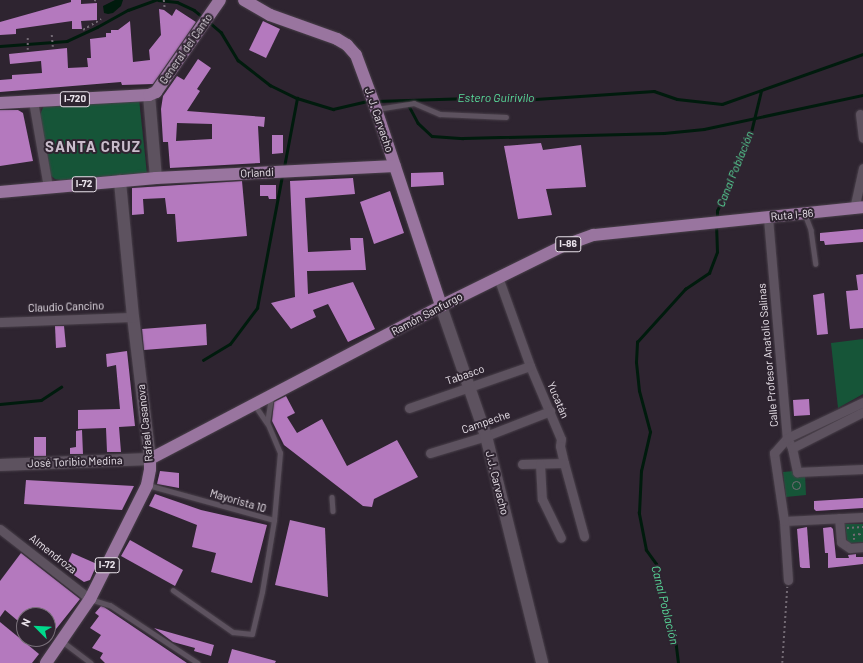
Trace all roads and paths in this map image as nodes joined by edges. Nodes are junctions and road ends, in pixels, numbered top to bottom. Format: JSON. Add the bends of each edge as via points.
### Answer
{"nodes":[{"id":1,"x":94,"y":0,"type":"edge"},
{"id":2,"x":164,"y":0,"type":"edge"},
{"id":3,"x":243,"y":0,"type":"edge"},
{"id":4,"x":99,"y":1,"type":"dead end"},
{"id":5,"x":220,"y":2,"type":"edge"},
{"id":6,"x":165,"y":9,"type":"dead end"},
{"id":7,"x":101,"y":19,"type":"dead end"},
{"id":8,"x":83,"y":30,"type":"dead end"},
{"id":9,"x":52,"y":35,"type":"dead end"},
{"id":10,"x":28,"y":38,"type":"dead end"},
{"id":11,"x":53,"y":47,"type":"dead end"},
{"id":12,"x":28,"y":50,"type":"dead end"},
{"id":13,"x":149,"y":95,"type":"junction"},
{"id":14,"x":33,"y":101,"type":"junction"},
{"id":15,"x":0,"y":103,"type":"edge"},
{"id":16,"x":375,"y":107,"type":"junction"},
{"id":17,"x":860,"y":114,"type":"dead end"},
{"id":18,"x":506,"y":117,"type":"dead end"},
{"id":19,"x":863,"y":138,"type":"edge"},
{"id":20,"x":395,"y":166,"type":"junction"},
{"id":21,"x":863,"y":168,"type":"edge"},
{"id":22,"x":156,"y":178,"type":"junction"},
{"id":23,"x":120,"y":181,"type":"junction"},
{"id":24,"x":48,"y":186,"type":"junction"},
{"id":25,"x":0,"y":192,"type":"edge"},
{"id":26,"x":859,"y":208,"type":"edge"},
{"id":27,"x":805,"y":214,"type":"junction"},
{"id":28,"x":768,"y":218,"type":"junction"},
{"id":29,"x":721,"y":222,"type":"joint"},
{"id":30,"x":816,"y":264,"type":"dead end"},
{"id":31,"x":498,"y":277,"type":"junction"},
{"id":32,"x":441,"y":306,"type":"junction"},
{"id":33,"x":133,"y":317,"type":"junction"},
{"id":34,"x":0,"y":322,"type":"edge"},
{"id":35,"x":530,"y":366,"type":"junction"},
{"id":36,"x":469,"y":386,"type":"junction"},
{"id":37,"x":271,"y":396,"type":"junction"},
{"id":38,"x":863,"y":402,"type":"edge"},
{"id":39,"x":255,"y":405,"type":"junction"},
{"id":40,"x":409,"y":408,"type":"dead end"},
{"id":41,"x":550,"y":411,"type":"junction"},
{"id":42,"x":863,"y":412,"type":"edge"},
{"id":43,"x":267,"y":423,"type":"junction"},
{"id":44,"x":486,"y":436,"type":"junction"},
{"id":45,"x":787,"y":438,"type":"junction"},
{"id":46,"x":792,"y":448,"type":"junction"},
{"id":47,"x":430,"y":453,"type":"dead end"},
{"id":48,"x":150,"y":459,"type":"junction"},
{"id":49,"x":564,"y":463,"type":"junction"},
{"id":50,"x":522,"y":464,"type":"dead end"},
{"id":51,"x":540,"y":464,"type":"junction"},
{"id":52,"x":0,"y":465,"type":"edge"},
{"id":53,"x":863,"y":469,"type":"edge"},
{"id":54,"x":147,"y":485,"type":"junction"},
{"id":55,"x":793,"y":489,"type":"joint"},
{"id":56,"x":332,"y":497,"type":"dead end"},
{"id":57,"x":333,"y":511,"type":"dead end"},
{"id":58,"x":863,"y":517,"type":"edge"},
{"id":59,"x":839,"y":518,"type":"junction"},
{"id":60,"x":274,"y":520,"type":"junction"},
{"id":61,"x":784,"y":520,"type":"junction"},
{"id":62,"x":858,"y":527,"type":"junction"},
{"id":63,"x":863,"y":527,"type":"edge"},
{"id":64,"x":845,"y":528,"type":"dead end"},
{"id":65,"x":0,"y":529,"type":"edge"},
{"id":66,"x":859,"y":534,"type":"junction"},
{"id":67,"x":584,"y":536,"type":"dead end"},
{"id":68,"x":863,"y":536,"type":"edge"},
{"id":69,"x":561,"y":538,"type":"dead end"},
{"id":70,"x":861,"y":541,"type":"edge"},
{"id":71,"x":788,"y":580,"type":"joint"},
{"id":72,"x":173,"y":590,"type":"dead end"},
{"id":73,"x":90,"y":599,"type":"junction"},
{"id":74,"x":62,"y":640,"type":"junction"},
{"id":75,"x":46,"y":663,"type":"edge"},
{"id":76,"x":91,"y":663,"type":"edge"},
{"id":77,"x":198,"y":663,"type":"edge"},
{"id":78,"x":542,"y":663,"type":"edge"},
{"id":79,"x":782,"y":663,"type":"edge"}],
"edges":[{"from":1,"to":4,"type":"path"},
{"from":2,"to":6,"type":"path"},
{"from":3,"to":16,"type":"main road","name":"J. J. Carvacho","via":[[270,15],[342,42],[356,55]]},
{"from":5,"to":13,"type":"main road","name":"General del Canto","via":[[156,92]]},
{"from":7,"to":8,"type":"path"},
{"from":9,"to":11,"type":"path"},
{"from":10,"to":12,"type":"path"},
{"from":13,"to":14,"type":"main road","number":"I-720"},
{"from":13,"to":22,"type":"main road"},
{"from":14,"to":15,"type":"main road","number":"I-720"},
{"from":14,"to":24,"type":"street"},
{"from":16,"to":18,"type":"lane","via":[[414,103],[440,114]]},
{"from":16,"to":20,"type":"main road","name":"J. J. Carvacho"},
{"from":17,"to":19,"type":"street"},
{"from":20,"to":22,"type":"main road","name":"Orlandi"},
{"from":20,"to":32,"type":"main road","name":"J. J. Carvacho"},
{"from":21,"to":26,"type":"street"},
{"from":22,"to":23,"type":"main road","name":"Orlandi"},
{"from":23,"to":24,"type":"main road","number":"I-72"},
{"from":23,"to":33,"type":"main road","name":"Rafael Casanova","number":"I-72"},
{"from":24,"to":25,"type":"main road"},
{"from":26,"to":27,"type":"main road","name":"Ruta I-86","number":"I-86"},
{"from":27,"to":28,"type":"main road","name":"Ruta I-86","number":"I-86"},
{"from":27,"to":30,"type":"lane","via":[[811,230]]},
{"from":28,"to":29,"type":"main road","name":"Ruta I-86","number":"I-86"},
{"from":28,"to":45,"type":"street","name":"Calle Profesor Anatolio Salinas"},
{"from":29,"to":31,"type":"main road","name":"Ramón Sanfurgo","number":"I-86","via":[[594,235],[563,246]]},
{"from":31,"to":32,"type":"main road","name":"Ramón Sanfurgo","number":"I-86"},
{"from":31,"to":35,"type":"street","name":"Yucatán"},
{"from":32,"to":36,"type":"main road","name":"J.J. Carvacho"},
{"from":32,"to":37,"type":"main road","name":"Ramón Sanfurgo"},
{"from":33,"to":34,"type":"street","name":"Claudio Cancino"},
{"from":33,"to":48,"type":"main road","name":"Rafael Casanova","number":"I-72"},
{"from":35,"to":36,"type":"street","name":"Tabasco"},
{"from":35,"to":41,"type":"street","name":"Yucatán"},
{"from":36,"to":40,"type":"street","name":"Tabasco"},
{"from":36,"to":44,"type":"main road","name":"J.J. Carvacho"},
{"from":37,"to":39,"type":"main road","name":"Ramón Sanfurgo"},
{"from":37,"to":43,"type":"lane"},
{"from":38,"to":45,"type":"street"},
{"from":39,"to":43,"type":"lane","name":"Mayorista 10"},
{"from":39,"to":48,"type":"main road","name":"Ramón Sanfurgo"},
{"from":41,"to":44,"type":"street","name":"Campeche"},
{"from":41,"to":49,"type":"street","name":"Yucatán","via":[[561,439]]},
{"from":42,"to":46,"type":"street"},
{"from":43,"to":60,"type":"lane","name":"Mayorista 10","via":[[280,453]]},
{"from":44,"to":47,"type":"street","name":"Campeche"},
{"from":44,"to":78,"type":"main road","name":"J.J. Carvacho"},
{"from":45,"to":46,"type":"street"},
{"from":45,"to":61,"type":"street","name":"Calle Profesor Anatolio Salinas","via":[[774,453]]},
{"from":46,"to":53,"type":"street","via":[[797,472]]},
{"from":48,"to":52,"type":"main road","name":"José Toribio Medina"},
{"from":48,"to":54,"type":"main road","name":"Rafael Casanova","number":"I-72"},
{"from":49,"to":51,"type":"street"},
{"from":49,"to":67,"type":"street","name":"Yucatán"},
{"from":50,"to":51,"type":"street"},
{"from":51,"to":69,"type":"street","via":[[542,498]]},
{"from":54,"to":60,"type":"lane","name":"Mayorista 10"},
{"from":54,"to":73,"type":"main road","name":"Rafael Casanova","number":"I-72"},
{"from":55,"to":55,"type":"path","via":[[793,483],[800,483],[800,490]]},
{"from":56,"to":57,"type":"lane"},
{"from":58,"to":59,"type":"street"},
{"from":59,"to":61,"type":"street"},
{"from":59,"to":70,"type":"street","via":[[841,542],[850,548]]},
{"from":60,"to":72,"type":"lane","via":[[252,634],[233,632]]},
{"from":61,"to":71,"type":"street","name":"Calle Profesor Anatolio Salinas"},
{"from":62,"to":63,"type":"path"},
{"from":62,"to":64,"type":"path"},
{"from":62,"to":66,"type":"path"},
{"from":65,"to":73,"type":"street","name":"Almendroza"},
{"from":66,"to":68,"type":"path"},
{"from":66,"to":70,"type":"path","via":[[853,535],[853,540]]},
{"from":71,"to":79,"type":"path"},
{"from":73,"to":74,"type":"main road","name":"Rafael Casanova","number":"I-72"},
{"from":73,"to":77,"type":"lane","via":[[110,605]]},
{"from":74,"to":75,"type":"main road","name":"Rafael Casanova","number":"I-72"},
{"from":74,"to":76,"type":"lane"}]}
